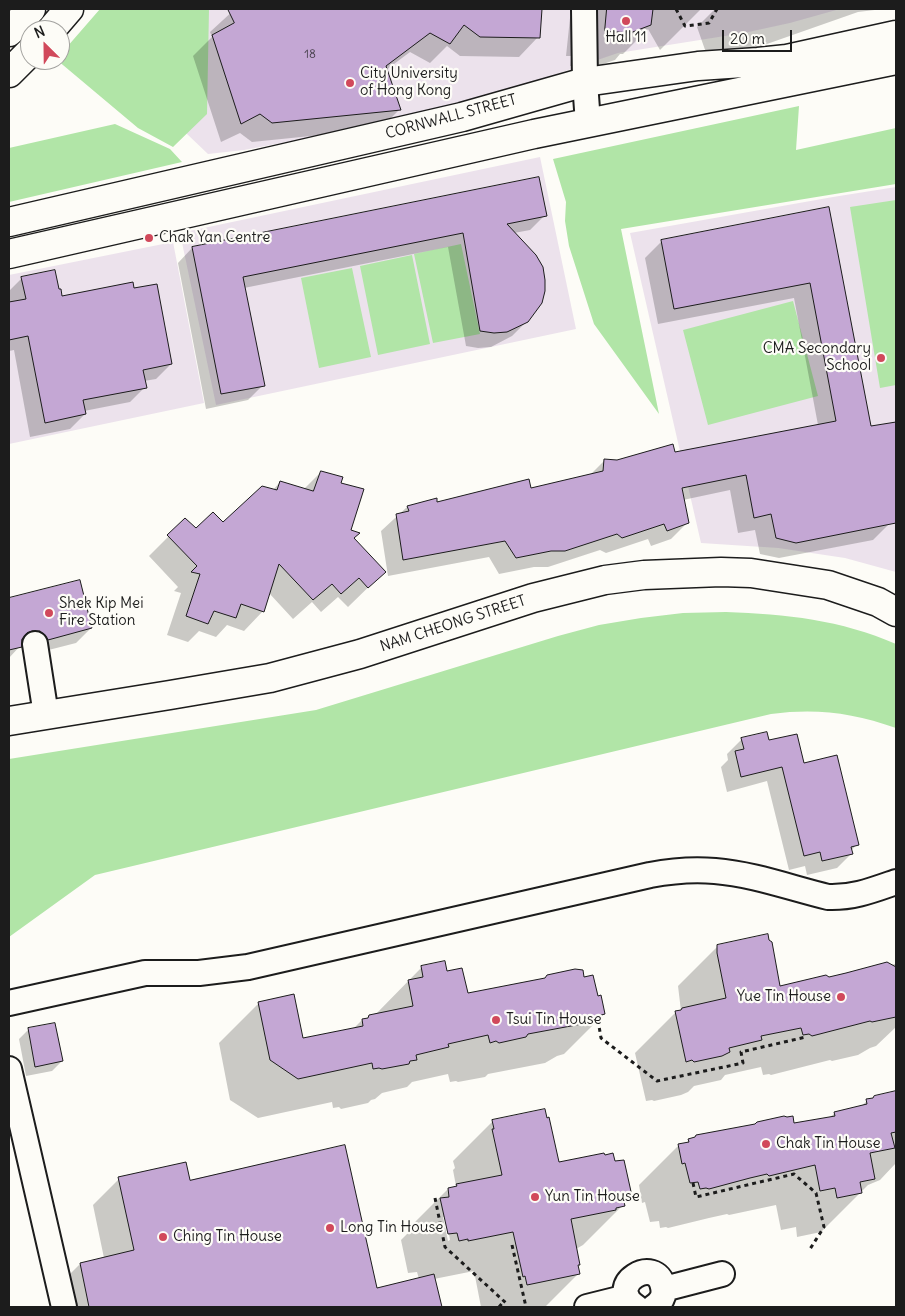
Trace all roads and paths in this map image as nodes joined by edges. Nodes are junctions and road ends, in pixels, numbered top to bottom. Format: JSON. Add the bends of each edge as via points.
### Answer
{"nodes":[{"id":1,"x":31,"y":9,"type":"edge"},
{"id":2,"x":69,"y":9,"type":"edge"},
{"id":3,"x":584,"y":9,"type":"edge"},
{"id":4,"x":676,"y":9,"type":"edge"},
{"id":5,"x":717,"y":9,"type":"edge"},
{"id":6,"x":60,"y":20,"type":"edge"},
{"id":7,"x":9,"y":32,"type":"edge"},
{"id":8,"x":896,"y":35,"type":"edge"},
{"id":9,"x":896,"y":60,"type":"edge"},
{"id":10,"x":20,"y":62,"type":"edge"},
{"id":11,"x":9,"y":73,"type":"edge"},
{"id":12,"x":585,"y":82,"type":"junction"},
{"id":13,"x":588,"y":124,"type":"junction"},
{"id":14,"x":9,"y":222,"type":"edge"},
{"id":15,"x":9,"y":254,"type":"edge"},
{"id":16,"x":896,"y":612,"type":"edge"},
{"id":17,"x":35,"y":644,"type":"dead end"},
{"id":18,"x":46,"y":715,"type":"junction"},
{"id":19,"x":9,"y":721,"type":"edge"},
{"id":20,"x":896,"y":882,"type":"edge"},
{"id":21,"x":9,"y":1003,"type":"edge"},
{"id":22,"x":598,"y":1020,"type":"dead end"},
{"id":23,"x":806,"y":1037,"type":"dead end"},
{"id":24,"x":9,"y":1068,"type":"edge"},
{"id":25,"x":693,"y":1183,"type":"dead end"},
{"id":26,"x":435,"y":1198,"type":"dead end"},
{"id":27,"x":512,"y":1245,"type":"dead end"},
{"id":28,"x":810,"y":1249,"type":"dead end"},
{"id":29,"x":722,"y":1274,"type":"dead end"},
{"id":30,"x":659,"y":1298,"type":"edge"},
{"id":31,"x":632,"y":1302,"type":"edge"},
{"id":32,"x":64,"y":1307,"type":"edge"},
{"id":33,"x":499,"y":1307,"type":"edge"},
{"id":34,"x":526,"y":1307,"type":"edge"},
{"id":35,"x":588,"y":1307,"type":"edge"}],
"edges":[{"from":1,"to":7,"type":"main road"},
{"from":2,"to":6,"type":"main road"},
{"from":3,"to":12,"type":"street"},
{"from":4,"to":5,"type":"path","via":[[686,26],[709,24]]},
{"from":8,"to":12,"type":"main road","name":"CORNWALL STREET","via":[[787,59],[698,66]]},
{"from":9,"to":13,"type":"main road"},
{"from":10,"to":11,"type":"main road"},
{"from":12,"to":13,"type":"street"},
{"from":12,"to":14,"type":"main road","name":"CORNWALL STREET","via":[[453,119]]},
{"from":13,"to":15,"type":"main road"},
{"from":16,"to":18,"type":"main road","name":"NAM CHEONG STREET","via":[[878,602],[828,585],[751,573],[644,574],[533,598],[360,654],[270,678]]},
{"from":17,"to":18,"type":"street"},
{"from":18,"to":19,"type":"main road","name":"NAM CHEONG STREET"},
{"from":20,"to":21,"type":"street","via":[[840,898],[735,873],[673,871],[248,966],[199,973],[145,973]]},
{"from":22,"to":23,"type":"path","via":[[602,1038],[657,1081],[743,1063],[741,1052]]},
{"from":24,"to":32,"type":"street"},
{"from":25,"to":28,"type":"path","via":[[696,1197],[794,1174],[816,1193],[824,1227]]},
{"from":26,"to":33,"type":"path","via":[[445,1247],[505,1302]]},
{"from":27,"to":34,"type":"path"},
{"from":29,"to":30,"type":"street"},
{"from":30,"to":31,"type":"street","via":[[658,1277],[641,1272],[627,1285]]},
{"from":31,"to":35,"type":"street"}]}
